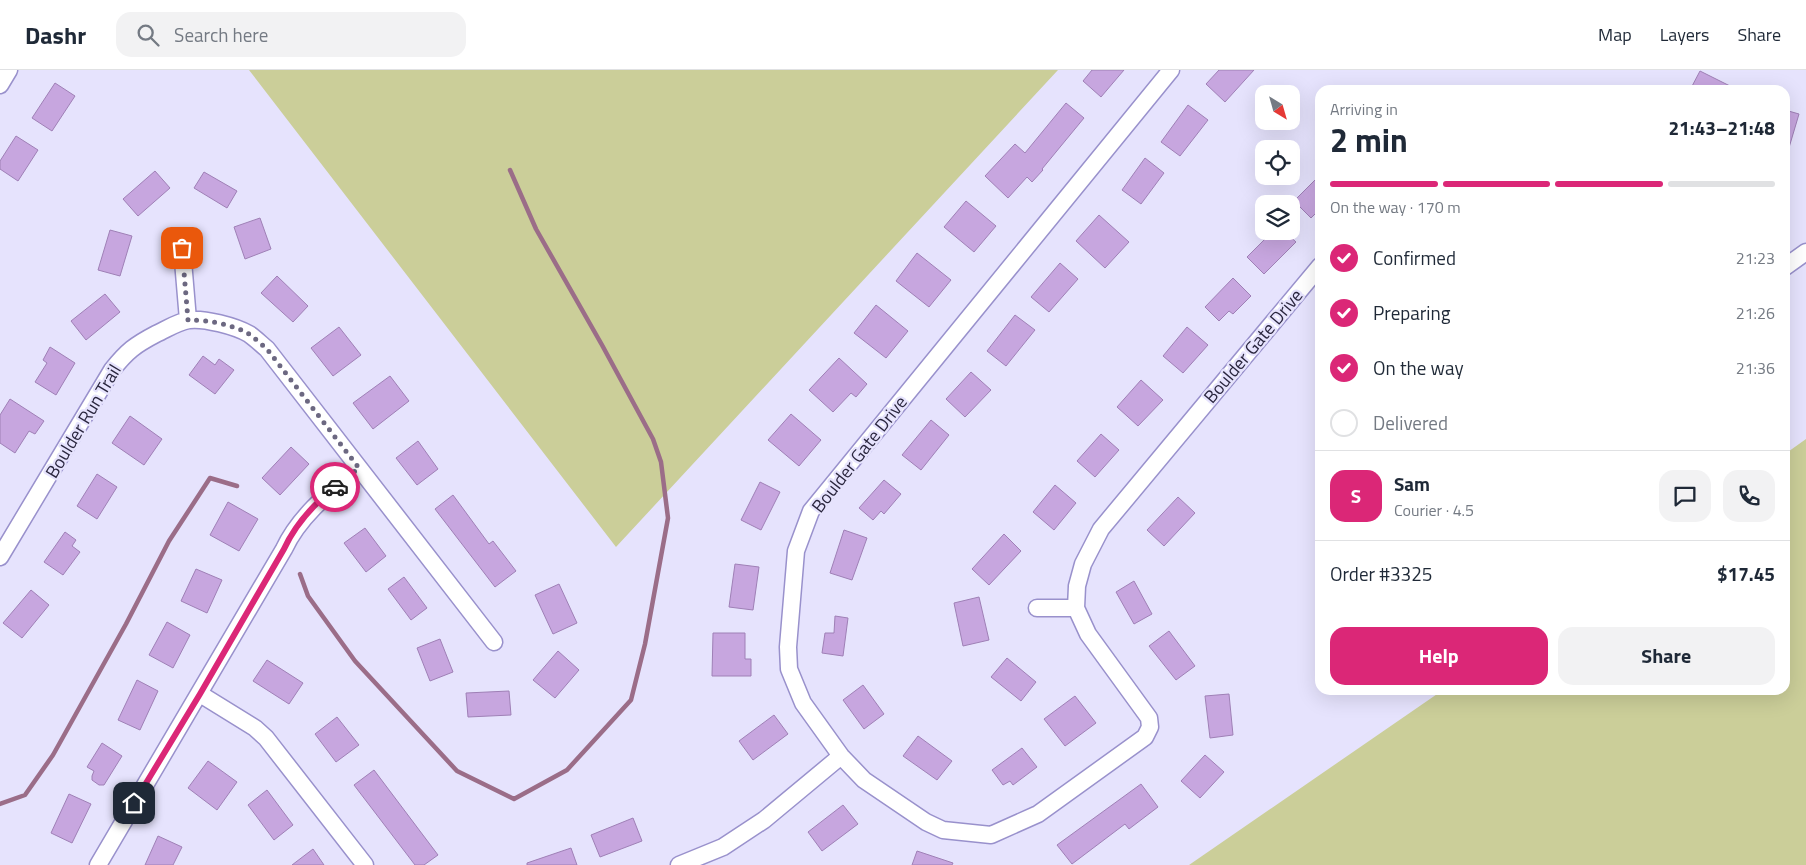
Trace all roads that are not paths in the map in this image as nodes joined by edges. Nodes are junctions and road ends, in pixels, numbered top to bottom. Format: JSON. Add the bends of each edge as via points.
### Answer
{"nodes":[{"id":1,"x":9,"y":70,"type":"edge"},
{"id":2,"x":1170,"y":70,"type":"edge"},
{"id":3,"x":0,"y":85,"type":"edge"},
{"id":4,"x":182,"y":248,"type":"dead end"},
{"id":5,"x":1806,"y":252,"type":"edge"},
{"id":6,"x":1790,"y":264,"type":"edge"},
{"id":7,"x":1315,"y":272,"type":"edge"},
{"id":8,"x":188,"y":320,"type":"junction"},
{"id":9,"x":359,"y":468,"type":"junction"},
{"id":10,"x":0,"y":557,"type":"edge"},
{"id":11,"x":1037,"y":608,"type":"dead end"},
{"id":12,"x":1076,"y":608,"type":"junction"},
{"id":13,"x":494,"y":642,"type":"dead end"},
{"id":14,"x":200,"y":694,"type":"junction"},
{"id":15,"x":841,"y":756,"type":"junction"},
{"id":16,"x":98,"y":865,"type":"edge"},
{"id":17,"x":365,"y":865,"type":"edge"},
{"id":18,"x":679,"y":865,"type":"edge"}],
"edges":[{"from":1,"to":3,"type":"street"},
{"from":2,"to":15,"type":"street","name":"Boulder Gate Drive","via":[[811,511],[796,551],[789,669],[803,703]]},
{"from":4,"to":8,"type":"street"},
{"from":5,"to":6,"type":"street"},
{"from":7,"to":12,"type":"street","name":"Boulder Gate Drive","via":[[1101,529],[1083,564]]},
{"from":8,"to":9,"type":"street","name":"Boulder Run Trail","via":[[232,327],[248,334],[267,349]]},
{"from":8,"to":10,"type":"street","name":"Boulder Run Trail","via":[[133,346],[122,356]]},
{"from":9,"to":13,"type":"street","name":"Boulder Run Trail"},
{"from":9,"to":14,"type":"street","via":[[317,504],[292,532]]},
{"from":11,"to":12,"type":"street"},
{"from":12,"to":15,"type":"street","name":"Boulder Gate Drive","via":[[1088,634],[1156,728],[1038,814],[992,834],[943,830],[864,780]]},
{"from":14,"to":16,"type":"street"},
{"from":14,"to":17,"type":"street","via":[[266,738]]},
{"from":15,"to":18,"type":"street","via":[[764,820],[723,848]]}]}
